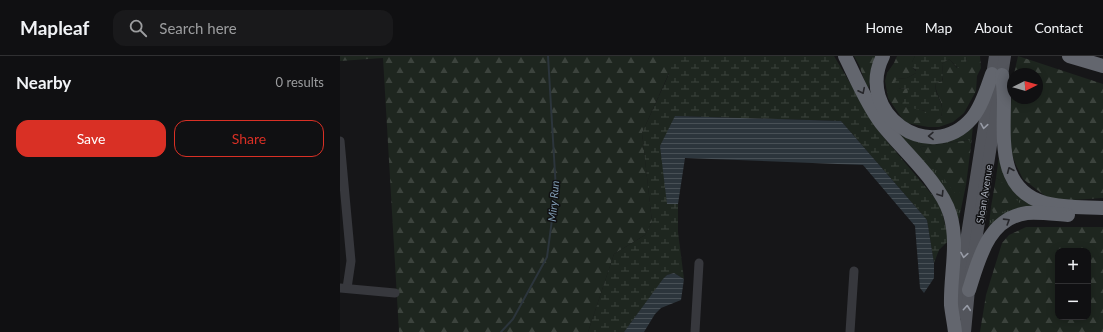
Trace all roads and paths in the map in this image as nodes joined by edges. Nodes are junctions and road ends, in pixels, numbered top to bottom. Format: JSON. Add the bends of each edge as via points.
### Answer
{"nodes":[{"id":1,"x":845,"y":56,"type":"edge"},
{"id":2,"x":883,"y":56,"type":"edge"},
{"id":3,"x":995,"y":56,"type":"edge"},
{"id":4,"x":1005,"y":56,"type":"edge"},
{"id":5,"x":1069,"y":56,"type":"edge"},
{"id":6,"x":1103,"y":66,"type":"edge"},
{"id":7,"x":997,"y":75,"type":"junction"},
{"id":8,"x":340,"y":141,"type":"edge"},
{"id":9,"x":342,"y":180,"type":"edge"},
{"id":10,"x":1103,"y":208,"type":"edge"},
{"id":11,"x":1103,"y":217,"type":"edge"},
{"id":12,"x":699,"y":263,"type":"dead end"},
{"id":13,"x":854,"y":271,"type":"dead end"},
{"id":14,"x":344,"y":288,"type":"edge"},
{"id":15,"x":969,"y":290,"type":"junction"},
{"id":16,"x":395,"y":293,"type":"dead end"},
{"id":17,"x":695,"y":332,"type":"edge"},
{"id":18,"x":850,"y":332,"type":"edge"},
{"id":19,"x":956,"y":332,"type":"edge"},
{"id":20,"x":965,"y":332,"type":"edge"}],
"edges":[{"from":1,"to":19,"type":"highway","one_way":true,"via":[[877,117],[936,187],[947,205],[954,234],[952,305]]},
{"from":7,"to":2,"type":"highway","one_way":true,"via":[[968,122],[946,134],[920,136],[900,127],[882,107],[876,84]]},
{"from":3,"to":7,"type":"main road","name":"Sloan Avenue"},
{"from":4,"to":7,"type":"main road","name":"Sloan Avenue"},
{"from":5,"to":6,"type":"highway"},
{"from":10,"to":7,"type":"highway","one_way":true,"via":[[1045,203],[1027,194],[1017,184],[1004,153],[1004,99]]},
{"from":7,"to":15,"type":"main road","name":"Sloan Avenue"},
{"from":7,"to":19,"type":"main road","name":"Sloan Avenue","one_way":true,"via":[[959,286]]},
{"from":8,"to":9,"type":"street"},
{"from":9,"to":14,"type":"street","via":[[351,260]]},
{"from":15,"to":11,"type":"highway","one_way":true,"via":[[987,241],[1000,225],[1010,218],[1031,213]]},
{"from":12,"to":17,"type":"street"},
{"from":13,"to":18,"type":"street"},
{"from":14,"to":16,"type":"street"},
{"from":20,"to":15,"type":"main road","name":"Sloan Avenue","one_way":true}]}
